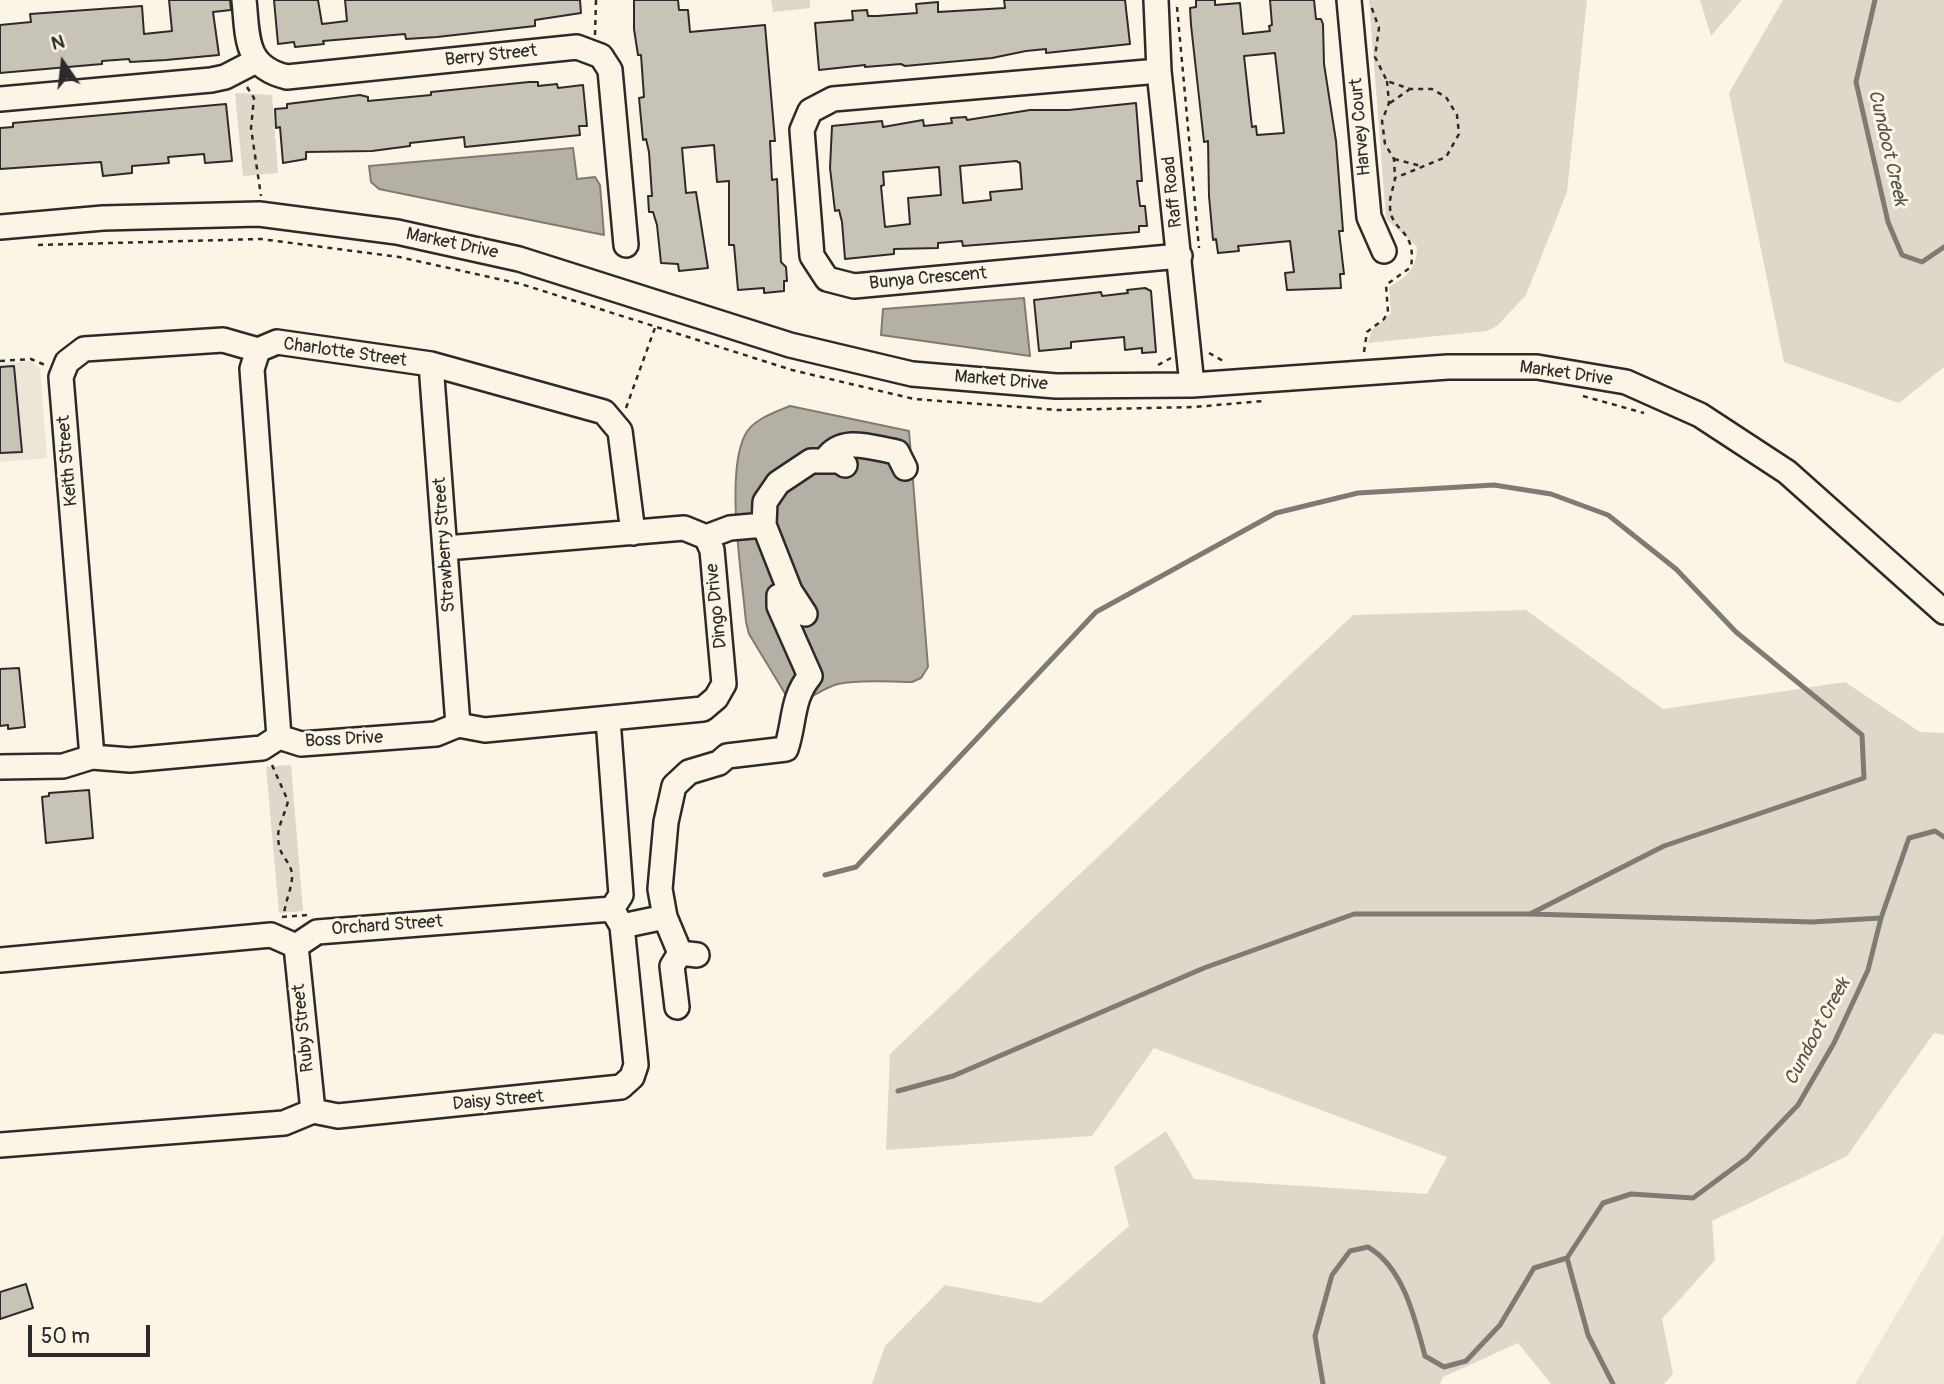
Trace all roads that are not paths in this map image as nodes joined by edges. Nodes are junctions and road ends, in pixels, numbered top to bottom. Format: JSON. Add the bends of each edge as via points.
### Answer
{"nodes":[{"id":1,"x":244,"y":0,"type":"edge"},
{"id":2,"x":1156,"y":0,"type":"edge"},
{"id":3,"x":1349,"y":0,"type":"edge"},
{"id":4,"x":247,"y":66,"type":"junction"},
{"id":5,"x":1159,"y":71,"type":"junction"},
{"id":6,"x":0,"y":99,"type":"edge"},
{"id":7,"x":0,"y":227,"type":"edge"},
{"id":8,"x":626,"y":245,"type":"dead end"},
{"id":9,"x":1384,"y":251,"type":"dead end"},
{"id":10,"x":1190,"y":256,"type":"junction"},
{"id":11,"x":258,"y":350,"type":"junction"},
{"id":12,"x":431,"y":364,"type":"junction"},
{"id":13,"x":1192,"y":385,"type":"junction"},
{"id":14,"x":905,"y":468,"type":"dead end"},
{"id":15,"x":764,"y":526,"type":"junction"},
{"id":16,"x":633,"y":533,"type":"junction"},
{"id":17,"x":706,"y":537,"type":"junction"},
{"id":18,"x":446,"y":548,"type":"junction"},
{"id":19,"x":790,"y":591,"type":"junction"},
{"id":20,"x":1944,"y":612,"type":"edge"},
{"id":21,"x":805,"y":614,"type":"dead end"},
{"id":22,"x":608,"y":719,"type":"junction"},
{"id":23,"x":458,"y":726,"type":"junction"},
{"id":24,"x":279,"y":737,"type":"junction"},
{"id":25,"x":92,"y":757,"type":"junction"},
{"id":26,"x":0,"y":767,"type":"edge"},
{"id":27,"x":617,"y":917,"type":"junction"},
{"id":28,"x":665,"y":917,"type":"junction"},
{"id":29,"x":296,"y":946,"type":"junction"},
{"id":30,"x":0,"y":960,"type":"edge"},
{"id":31,"x":677,"y":1007,"type":"dead end"},
{"id":32,"x":313,"y":1111,"type":"junction"},
{"id":33,"x":0,"y":1145,"type":"edge"}],
"edges":[{"from":1,"to":4,"type":"street"},
{"from":2,"to":5,"type":"street","name":"Raff Road"},
{"from":3,"to":9,"type":"street","name":"Harvey Court","via":[[1369,217]]},
{"from":4,"to":6,"type":"street","via":[[211,80]]},
{"from":4,"to":8,"type":"street","name":"Berry Street","via":[[287,77],[577,47],[601,56],[610,70],[610,158]]},
{"from":5,"to":10,"type":"street","name":"Raff Road"},
{"from":5,"to":10,"type":"street","name":"Bunya Crescent","via":[[833,99],[810,111],[802,130],[812,256],[827,279],[854,286]]},
{"from":7,"to":13,"type":"street","name":"Market Drive","via":[[103,218],[259,214],[397,232],[519,259],[790,345],[912,374],[1056,386]]},
{"from":10,"to":13,"type":"street","name":"Raff Road","via":[[1202,351]]},
{"from":11,"to":12,"type":"street","name":"Charlotte Street","via":[[277,342]]},
{"from":11,"to":24,"type":"street","name":"Charlotte Street","via":[[252,369]]},
{"from":11,"to":25,"type":"street","name":"Keith Street","via":[[223,340],[84,349],[67,362],[61,377]]},
{"from":12,"to":16,"type":"street","name":"Charlotte Street","via":[[604,412],[620,430]]},
{"from":12,"to":18,"type":"street","name":"Strawberry Street"},
{"from":13,"to":20,"type":"street","name":"Market Drive","via":[[1448,367],[1537,367],[1626,383],[1700,415],[1787,472]]},
{"from":14,"to":15,"type":"street","via":[[897,452],[846,444],[834,448],[836,462],[811,461],[778,483],[765,502]]},
{"from":15,"to":17,"type":"street","via":[[730,528]]},
{"from":15,"to":19,"type":"street"},
{"from":16,"to":17,"type":"street","via":[[684,528]]},
{"from":16,"to":18,"type":"street"},
{"from":17,"to":22,"type":"street","name":"Dingo Drive","via":[[712,550],[724,684],[703,709]]},
{"from":18,"to":23,"type":"street","name":"Strawberry Street"},
{"from":19,"to":21,"type":"street"},
{"from":19,"to":28,"type":"street","via":[[779,596],[779,606],[810,676],[796,699],[786,749],[727,756],[689,772],[674,786],[660,889]]},
{"from":22,"to":23,"type":"street","name":"Boss Drive","via":[[485,730]]},
{"from":22,"to":27,"type":"street","name":"Daisy Street","via":[[621,895]]},
{"from":23,"to":24,"type":"street","name":"Boss Drive","via":[[436,734],[300,744]]},
{"from":24,"to":25,"type":"street","name":"Boss Drive","via":[[262,748],[131,760]]},
{"from":25,"to":26,"type":"street","name":"Boss Drive","via":[[63,766]]},
{"from":27,"to":28,"type":"street","name":"Orchard Street"},
{"from":27,"to":29,"type":"street","name":"Orchard Street","via":[[317,932]]},
{"from":27,"to":32,"type":"street","name":"Daisy Street","via":[[636,1065],[621,1087],[338,1116]]},
{"from":28,"to":31,"type":"street","via":[[688,954],[672,966]]},
{"from":29,"to":30,"type":"street","via":[[271,934]]},
{"from":29,"to":32,"type":"street","name":"Ruby Street"},
{"from":32,"to":33,"type":"street","name":"Daisy Street","via":[[284,1123]]}]}
